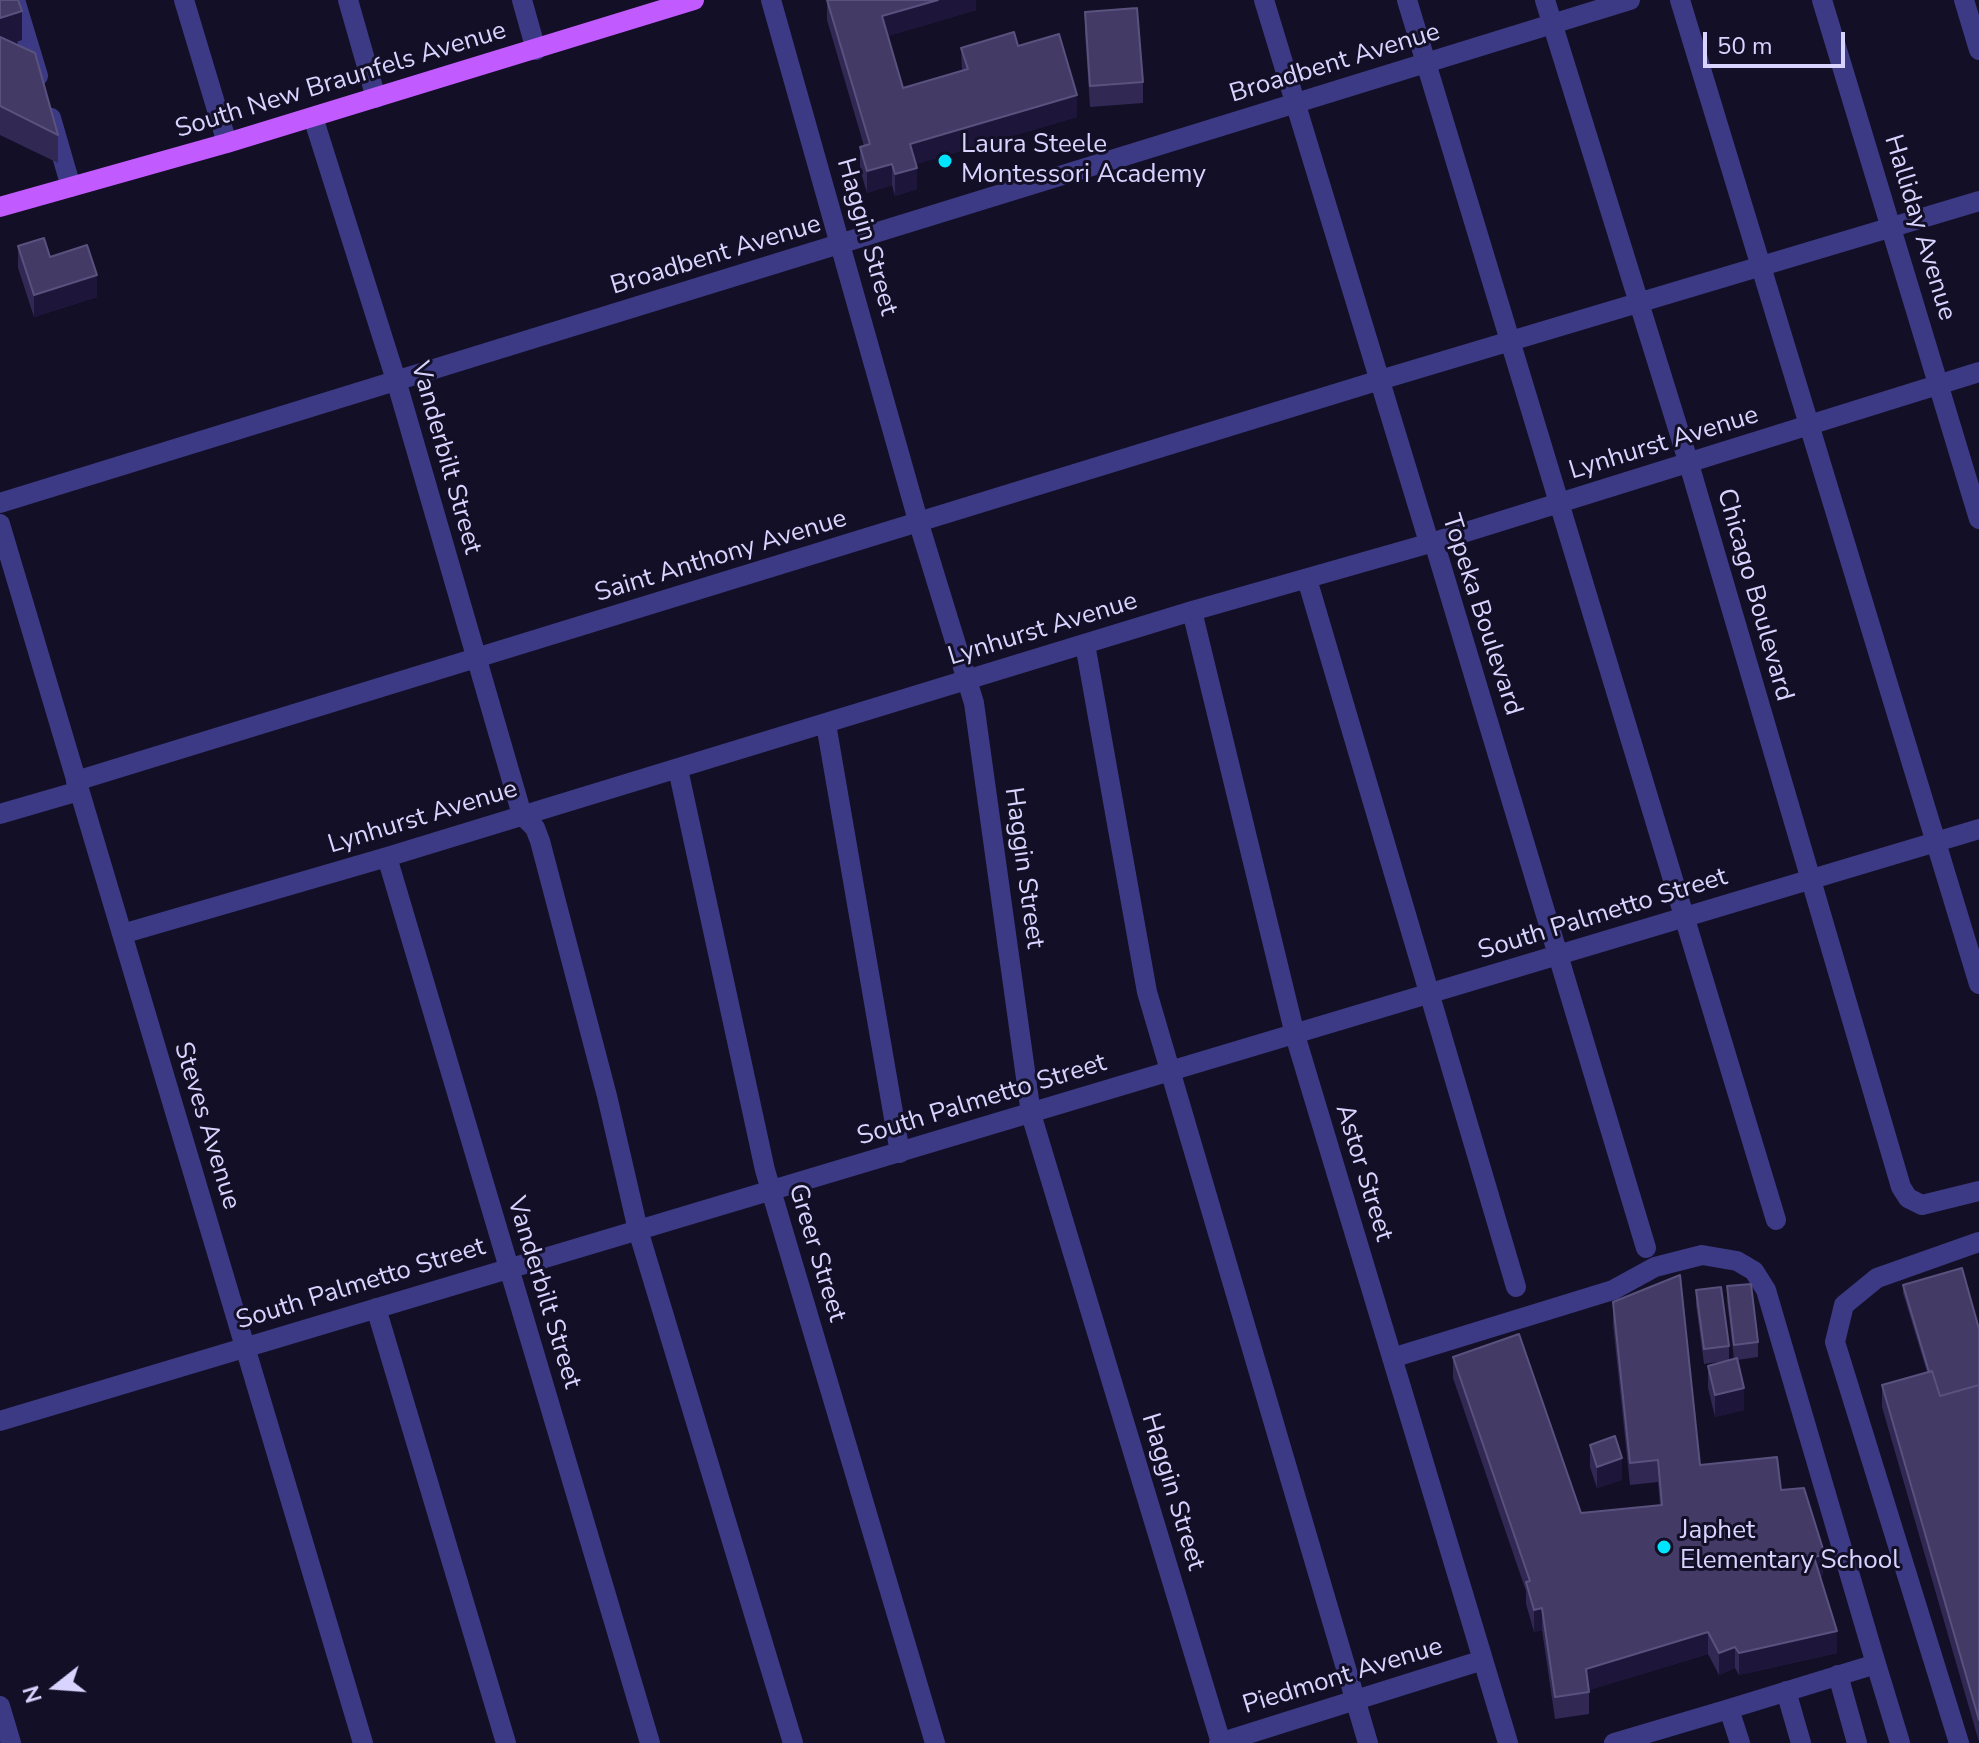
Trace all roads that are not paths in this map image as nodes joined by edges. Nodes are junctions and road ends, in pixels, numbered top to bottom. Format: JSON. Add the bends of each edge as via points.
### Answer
{"nodes":[{"id":1,"x":15,"y":0,"type":"edge"},
{"id":2,"x":184,"y":0,"type":"edge"},
{"id":3,"x":348,"y":0,"type":"edge"},
{"id":4,"x":522,"y":0,"type":"edge"},
{"id":5,"x":694,"y":0,"type":"edge"},
{"id":6,"x":771,"y":0,"type":"edge"},
{"id":7,"x":1264,"y":0,"type":"edge"},
{"id":8,"x":1407,"y":0,"type":"edge"},
{"id":9,"x":1545,"y":0,"type":"edge"},
{"id":10,"x":1630,"y":0,"type":"edge"},
{"id":11,"x":1680,"y":0,"type":"edge"},
{"id":12,"x":1822,"y":0,"type":"edge"},
{"id":13,"x":1964,"y":0,"type":"edge"},
{"id":14,"x":645,"y":7,"type":"edge"},
{"id":15,"x":1552,"y":24,"type":"junction"},
{"id":16,"x":536,"y":50,"type":"junction"},
{"id":17,"x":1979,"y":50,"type":"edge"},
{"id":18,"x":1426,"y":63,"type":"junction"},
{"id":19,"x":376,"y":98,"type":"junction"},
{"id":20,"x":1295,"y":103,"type":"junction"},
{"id":21,"x":313,"y":117,"type":"junction"},
{"id":22,"x":227,"y":143,"type":"junction"},
{"id":23,"x":71,"y":187,"type":"junction"},
{"id":24,"x":1979,"y":201,"type":"edge"},
{"id":25,"x":0,"y":207,"type":"edge"},
{"id":26,"x":1892,"y":227,"type":"junction"},
{"id":27,"x":842,"y":244,"type":"junction"},
{"id":28,"x":1761,"y":267,"type":"junction"},
{"id":29,"x":1639,"y":303,"type":"junction"},
{"id":30,"x":1510,"y":342,"type":"junction"},
{"id":31,"x":1979,"y":372,"type":"edge"},
{"id":32,"x":396,"y":380,"type":"junction"},
{"id":33,"x":1380,"y":380,"type":"junction"},
{"id":34,"x":1940,"y":384,"type":"junction"},
{"id":35,"x":1809,"y":425,"type":"junction"},
{"id":36,"x":1689,"y":464,"type":"junction"},
{"id":37,"x":0,"y":503,"type":"edge"},
{"id":38,"x":1559,"y":504,"type":"junction"},
{"id":39,"x":1979,"y":519,"type":"edge"},
{"id":40,"x":0,"y":524,"type":"edge"},
{"id":41,"x":919,"y":524,"type":"junction"},
{"id":42,"x":1434,"y":542,"type":"junction"},
{"id":43,"x":1307,"y":579,"type":"junction"},
{"id":44,"x":1192,"y":611,"type":"junction"},
{"id":45,"x":1085,"y":644,"type":"junction"},
{"id":46,"x":476,"y":659,"type":"junction"},
{"id":47,"x":967,"y":681,"type":"junction"},
{"id":48,"x":826,"y":724,"type":"junction"},
{"id":49,"x":678,"y":769,"type":"junction"},
{"id":50,"x":77,"y":786,"type":"junction"},
{"id":51,"x":0,"y":814,"type":"edge"},
{"id":52,"x":522,"y":815,"type":"junction"},
{"id":53,"x":1979,"y":829,"type":"edge"},
{"id":54,"x":1936,"y":842,"type":"junction"},
{"id":55,"x":387,"y":857,"type":"junction"},
{"id":56,"x":1810,"y":880,"type":"junction"},
{"id":57,"x":1683,"y":918,"type":"junction"},
{"id":58,"x":122,"y":934,"type":"junction"},
{"id":59,"x":1559,"y":956,"type":"junction"},
{"id":60,"x":1979,"y":984,"type":"edge"},
{"id":61,"x":1429,"y":995,"type":"junction"},
{"id":62,"x":1295,"y":1035,"type":"junction"},
{"id":63,"x":1168,"y":1073,"type":"junction"},
{"id":64,"x":1031,"y":1114,"type":"junction"},
{"id":65,"x":900,"y":1153,"type":"junction"},
{"id":66,"x":1979,"y":1191,"type":"edge"},
{"id":67,"x":771,"y":1192,"type":"junction"},
{"id":68,"x":1776,"y":1220,"type":"dead end"},
{"id":69,"x":638,"y":1230,"type":"junction"},
{"id":70,"x":1979,"y":1242,"type":"edge"},
{"id":71,"x":1646,"y":1248,"type":"dead end"},
{"id":72,"x":509,"y":1268,"type":"junction"},
{"id":73,"x":1516,"y":1287,"type":"dead end"},
{"id":74,"x":376,"y":1308,"type":"junction"},
{"id":75,"x":245,"y":1347,"type":"junction"},
{"id":76,"x":1392,"y":1358,"type":"junction"},
{"id":77,"x":0,"y":1421,"type":"edge"},
{"id":78,"x":1483,"y":1660,"type":"junction"},
{"id":79,"x":1876,"y":1664,"type":"junction"},
{"id":80,"x":1838,"y":1675,"type":"junction"},
{"id":81,"x":1786,"y":1691,"type":"junction"},
{"id":82,"x":1356,"y":1700,"type":"junction"},
{"id":83,"x":0,"y":1706,"type":"edge"},
{"id":84,"x":1729,"y":1709,"type":"junction"},
{"id":85,"x":11,"y":1743,"type":"edge"},
{"id":86,"x":363,"y":1743,"type":"edge"},
{"id":87,"x":506,"y":1743,"type":"edge"},
{"id":88,"x":650,"y":1743,"type":"edge"},
{"id":89,"x":793,"y":1743,"type":"edge"},
{"id":90,"x":935,"y":1743,"type":"edge"},
{"id":91,"x":1220,"y":1743,"type":"edge"},
{"id":92,"x":1368,"y":1743,"type":"edge"},
{"id":93,"x":1508,"y":1743,"type":"edge"},
{"id":94,"x":1614,"y":1743,"type":"edge"},
{"id":95,"x":1740,"y":1743,"type":"edge"},
{"id":96,"x":1801,"y":1743,"type":"edge"},
{"id":97,"x":1857,"y":1743,"type":"edge"},
{"id":98,"x":1900,"y":1743,"type":"edge"},
{"id":99,"x":1959,"y":1743,"type":"edge"}],
"edges":[{"from":1,"to":23,"type":"street"},
{"from":2,"to":22,"type":"street"},
{"from":3,"to":19,"type":"street"},
{"from":4,"to":16,"type":"street"},
{"from":5,"to":14,"type":"main road","name":"South New Braunfels Avenue"},
{"from":6,"to":27,"type":"street","name":"Haggin Street"},
{"from":7,"to":20,"type":"street","name":"Topeka Boulevard"},
{"from":8,"to":18,"type":"street"},
{"from":9,"to":15,"type":"street","name":"Chicago Boulevard"},
{"from":10,"to":15,"type":"street","name":"Broadbent Avenue"},
{"from":11,"to":28,"type":"street"},
{"from":12,"to":26,"type":"street","name":"Halliday Avenue"},
{"from":13,"to":17,"type":"street"},
{"from":14,"to":16,"type":"main road","name":"South New Braunfels Avenue"},
{"from":15,"to":18,"type":"street","name":"Broadbent Avenue"},
{"from":15,"to":29,"type":"street","name":"Chicago Boulevard"},
{"from":16,"to":19,"type":"main road","name":"South New Braunfels Avenue"},
{"from":18,"to":20,"type":"street","name":"Broadbent Avenue"},
{"from":18,"to":30,"type":"street"},
{"from":19,"to":21,"type":"main road","name":"South New Braunfels Avenue"},
{"from":20,"to":27,"type":"street","name":"Broadbent Avenue"},
{"from":20,"to":33,"type":"street","name":"Topeka Boulevard"},
{"from":21,"to":22,"type":"main road","name":"South New Braunfels Avenue"},
{"from":21,"to":32,"type":"street","name":"Vanderbilt Street"},
{"from":22,"to":23,"type":"main road","name":"South New Braunfels Avenue"},
{"from":23,"to":25,"type":"main road","name":"South New Braunfels Avenue"},
{"from":24,"to":26,"type":"street","name":"Saint Anthony Avenue"},
{"from":26,"to":28,"type":"street","name":"Saint Anthony Avenue"},
{"from":26,"to":34,"type":"street","name":"Halliday Avenue"},
{"from":27,"to":32,"type":"street","name":"Broadbent Avenue"},
{"from":27,"to":41,"type":"street","name":"Haggin Street"},
{"from":28,"to":29,"type":"street","name":"Saint Anthony Avenue"},
{"from":28,"to":35,"type":"street"},
{"from":29,"to":30,"type":"street","name":"Saint Anthony Avenue"},
{"from":29,"to":36,"type":"street","name":"Chicago Boulevard"},
{"from":30,"to":33,"type":"street","name":"Saint Anthony Avenue"},
{"from":30,"to":38,"type":"street"},
{"from":31,"to":34,"type":"street","name":"Lynhurst Avenue"},
{"from":32,"to":37,"type":"street","name":"Broadbent Avenue"},
{"from":32,"to":46,"type":"street","name":"Vanderbilt Street"},
{"from":33,"to":41,"type":"street","name":"Saint Anthony Avenue"},
{"from":33,"to":42,"type":"street","name":"Topeka Boulevard","via":[[1428,539]]},
{"from":34,"to":35,"type":"street","name":"Lynhurst Avenue"},
{"from":34,"to":39,"type":"street","name":"Halliday Avenue"},
{"from":35,"to":36,"type":"street","name":"Lynhurst Avenue"},
{"from":35,"to":54,"type":"street"},
{"from":36,"to":38,"type":"street","name":"Lynhurst Avenue"},
{"from":36,"to":56,"type":"street","name":"Chicago Boulevard"},
{"from":38,"to":42,"type":"street","name":"Lynhurst Avenue"},
{"from":38,"to":57,"type":"street"},
{"from":40,"to":50,"type":"street","name":"Steves Avenue"},
{"from":41,"to":46,"type":"street","name":"Saint Anthony Avenue"},
{"from":41,"to":47,"type":"street","name":"Haggin Street"},
{"from":42,"to":43,"type":"street","name":"Lynhurst Avenue"},
{"from":42,"to":59,"type":"street","name":"Topeka Boulevard"},
{"from":43,"to":44,"type":"street","name":"Lynhurst Avenue"},
{"from":43,"to":61,"type":"street"},
{"from":44,"to":45,"type":"street","name":"Lynhurst Avenue"},
{"from":44,"to":62,"type":"street","name":"Astor Street"},
{"from":45,"to":47,"type":"street","name":"Lynhurst Avenue"},
{"from":45,"to":63,"type":"street","via":[[1147,992]]},
{"from":46,"to":50,"type":"street","name":"Saint Anthony Avenue"},
{"from":46,"to":52,"type":"street","name":"Vanderbilt Street"},
{"from":47,"to":48,"type":"street","name":"Lynhurst Avenue"},
{"from":47,"to":64,"type":"street","name":"Haggin Street"},
{"from":48,"to":49,"type":"street","name":"Lynhurst Avenue"},
{"from":48,"to":65,"type":"street"},
{"from":49,"to":52,"type":"street","name":"Lynhurst Avenue"},
{"from":49,"to":67,"type":"street","name":"Greer Street"},
{"from":50,"to":51,"type":"street","name":"Saint Anthony Avenue"},
{"from":50,"to":58,"type":"street","name":"Steves Avenue"},
{"from":52,"to":55,"type":"street","name":"Lynhurst Avenue"},
{"from":52,"to":69,"type":"street","name":"Vanderbilt Street","via":[[540,841]]},
{"from":53,"to":54,"type":"street","name":"South Palmetto Street"},
{"from":54,"to":56,"type":"street","name":"South Palmetto Street"},
{"from":54,"to":60,"type":"street"},
{"from":55,"to":58,"type":"street","name":"Lynhurst Avenue"},
{"from":55,"to":72,"type":"street","name":"Vanderbilt Street"},
{"from":56,"to":57,"type":"street","name":"South Palmetto Street"},
{"from":56,"to":66,"type":"street","name":"Chicago Boulevard","via":[[1901,1187],[1915,1202],[1933,1204]]},
{"from":57,"to":59,"type":"street","name":"South Palmetto Street"},
{"from":57,"to":68,"type":"street"},
{"from":58,"to":75,"type":"street","name":"Steves Avenue"},
{"from":59,"to":61,"type":"street","name":"South Palmetto Street"},
{"from":59,"to":71,"type":"street","name":"Topeka Boulevard"},
{"from":61,"to":62,"type":"street","name":"South Palmetto Street"},
{"from":61,"to":73,"type":"street"},
{"from":62,"to":63,"type":"street","name":"South Palmetto Street"},
{"from":62,"to":76,"type":"street","name":"Astor Street"},
{"from":63,"to":64,"type":"street","name":"South Palmetto Street"},
{"from":63,"to":82,"type":"street"},
{"from":64,"to":65,"type":"street","name":"South Palmetto Street"},
{"from":64,"to":91,"type":"street","name":"Haggin Street"},
{"from":65,"to":67,"type":"street","name":"South Palmetto Street"},
{"from":67,"to":69,"type":"street","name":"South Palmetto Street"},
{"from":67,"to":90,"type":"street","name":"Greer Street"},
{"from":69,"to":72,"type":"street","name":"South Palmetto Street"},
{"from":69,"to":89,"type":"street","name":"Vanderbilt Street"},
{"from":70,"to":99,"type":"street","via":[[1877,1278],[1844,1305],[1835,1342]]},
{"from":72,"to":74,"type":"street","name":"South Palmetto Street"},
{"from":72,"to":88,"type":"street","name":"Vanderbilt Street"},
{"from":74,"to":75,"type":"street","name":"South Palmetto Street"},
{"from":74,"to":87,"type":"street"},
{"from":75,"to":77,"type":"street","name":"South Palmetto Street"},
{"from":75,"to":86,"type":"street","name":"Steves Avenue"},
{"from":76,"to":78,"type":"street","name":"Astor Street"},
{"from":76,"to":79,"type":"street","via":[[1613,1290],[1655,1267],[1702,1255],[1737,1261],[1754,1271],[1770,1304]]},
{"from":78,"to":82,"type":"street","name":"Piedmont Avenue"},
{"from":78,"to":93,"type":"street","name":"Astor Street"},
{"from":79,"to":80,"type":"street"},
{"from":79,"to":98,"type":"street"},
{"from":80,"to":81,"type":"street"},
{"from":80,"to":97,"type":"street"},
{"from":81,"to":84,"type":"street"},
{"from":81,"to":96,"type":"street"},
{"from":82,"to":91,"type":"street","name":"Piedmont Avenue"},
{"from":82,"to":92,"type":"street"},
{"from":83,"to":85,"type":"street"},
{"from":84,"to":94,"type":"street"},
{"from":84,"to":95,"type":"street"}]}
